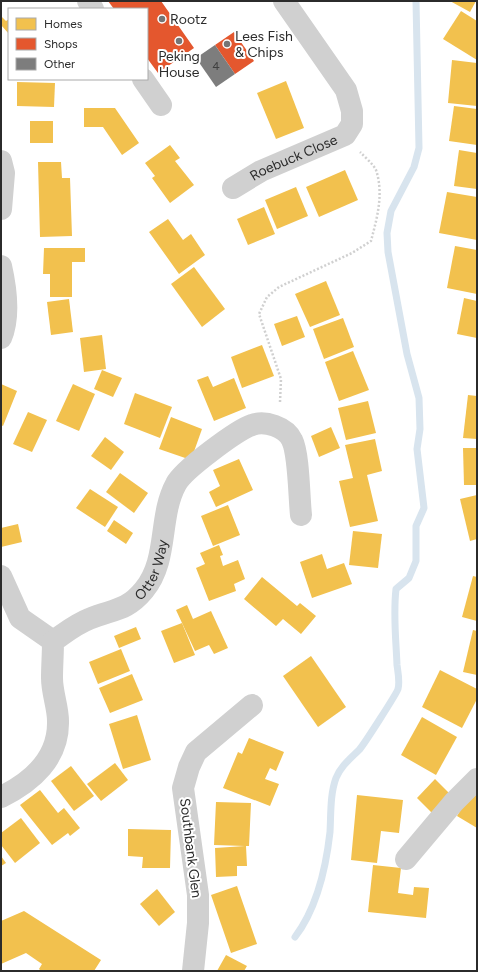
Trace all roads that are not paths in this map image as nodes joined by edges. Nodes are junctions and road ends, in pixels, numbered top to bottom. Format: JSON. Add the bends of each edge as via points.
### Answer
{"nodes":[{"id":1,"x":284,"y":1,"type":"edge"},
{"id":2,"x":144,"y":80,"type":"edge"},
{"id":3,"x":161,"y":104,"type":"dead end"},
{"id":4,"x":1,"y":161,"type":"edge"},
{"id":5,"x":233,"y":188,"type":"dead end"},
{"id":6,"x":1,"y":210,"type":"edge"},
{"id":7,"x":1,"y":266,"type":"edge"},
{"id":8,"x":1,"y":338,"type":"edge"},
{"id":9,"x":301,"y":515,"type":"dead end"},
{"id":10,"x":1,"y":576,"type":"edge"},
{"id":11,"x":53,"y":642,"type":"junction"},
{"id":12,"x":252,"y":705,"type":"dead end"},
{"id":13,"x":477,"y":780,"type":"edge"},
{"id":14,"x":1,"y":797,"type":"edge"},
{"id":15,"x":406,"y":859,"type":"dead end"},
{"id":16,"x":193,"y":971,"type":"edge"}],
"edges":[{"from":1,"to":5,"type":"street","name":"Roebuck Close","via":[[346,90],[352,111],[352,124],[345,135],[261,171]]},
{"from":2,"to":3,"type":"street"},
{"from":4,"to":6,"type":"street","via":[[4,173]]},
{"from":7,"to":8,"type":"street","via":[[6,319]]},
{"from":9,"to":11,"type":"street","name":"Otter Way","via":[[292,439],[283,429],[253,424],[192,467],[177,482],[168,504],[154,575],[144,590],[132,603],[120,610],[90,618]]},
{"from":10,"to":11,"type":"street","via":[[20,618]]},
{"from":11,"to":14,"type":"street","via":[[52,679],[58,720],[53,748],[37,773]]},
{"from":12,"to":16,"type":"street","name":"Southbank Glen","via":[[196,752],[188,767],[183,788],[198,895]]},
{"from":13,"to":15,"type":"street","via":[[454,802]]}]}
